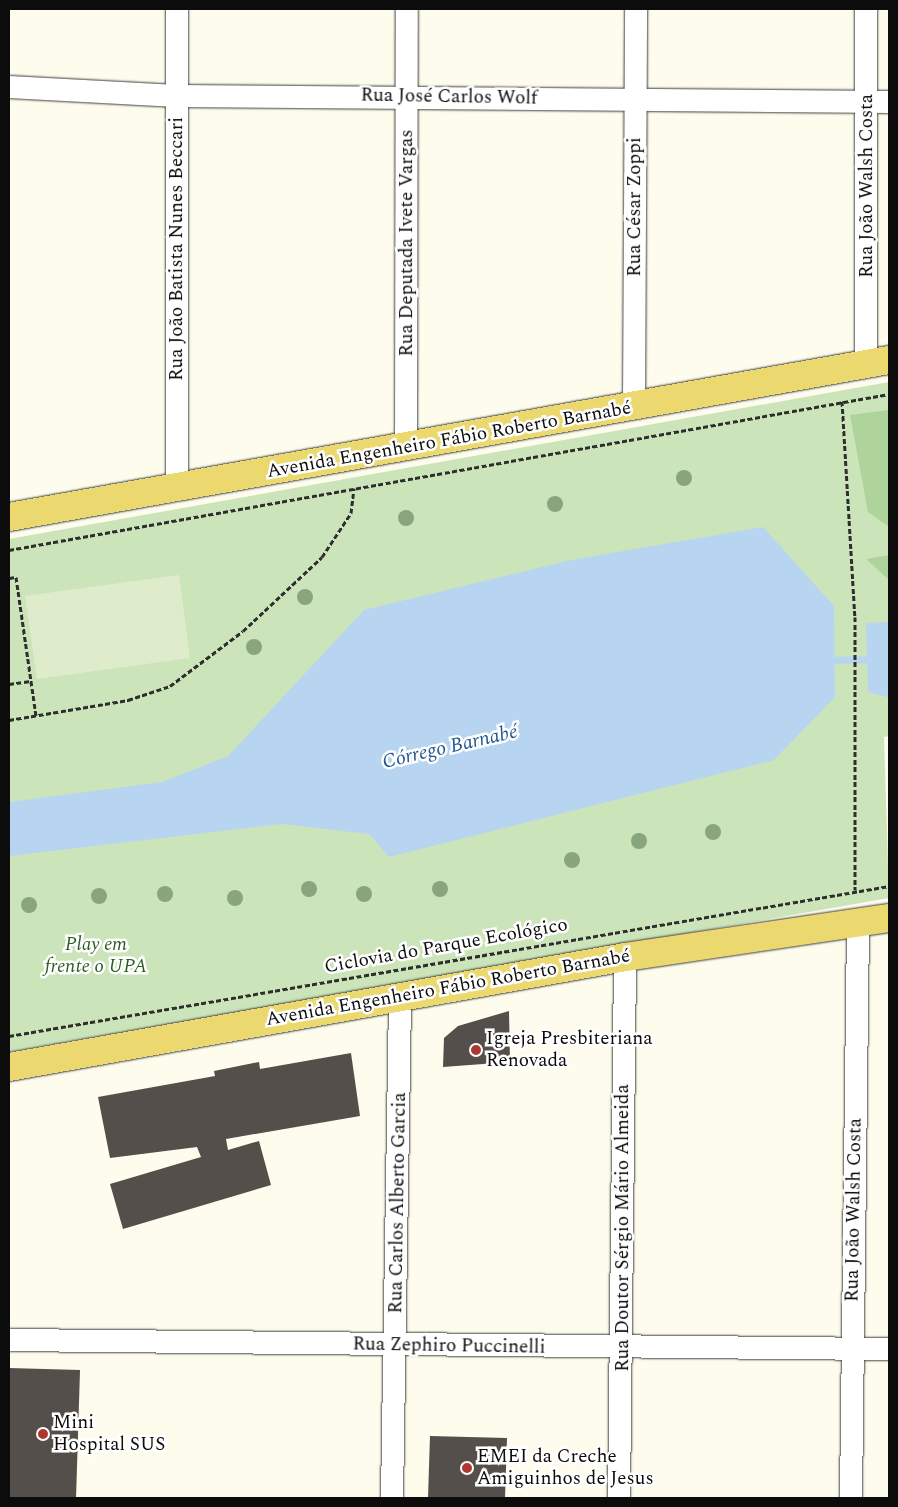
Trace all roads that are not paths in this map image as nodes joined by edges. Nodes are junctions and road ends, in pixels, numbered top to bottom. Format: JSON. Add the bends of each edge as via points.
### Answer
{"nodes":[{"id":1,"x":177,"y":9,"type":"edge"},
{"id":2,"x":407,"y":9,"type":"edge"},
{"id":3,"x":636,"y":9,"type":"edge"},
{"id":4,"x":866,"y":9,"type":"edge"},
{"id":5,"x":9,"y":87,"type":"edge"},
{"id":6,"x":177,"y":96,"type":"junction"},
{"id":7,"x":407,"y":96,"type":"junction"},
{"id":8,"x":636,"y":101,"type":"junction"},
{"id":9,"x":878,"y":102,"type":"edge"},
{"id":10,"x":878,"y":362,"type":"edge"},
{"id":11,"x":634,"y":406,"type":"junction"},
{"id":12,"x":406,"y":447,"type":"junction"},
{"id":13,"x":177,"y":490,"type":"junction"},
{"id":14,"x":9,"y":517,"type":"edge"},
{"id":15,"x":889,"y":918,"type":"edge"},
{"id":16,"x":858,"y":921,"type":"junction"},
{"id":17,"x":625,"y":957,"type":"junction"},
{"id":18,"x":400,"y":998,"type":"junction"},
{"id":19,"x":9,"y":1067,"type":"edge"},
{"id":20,"x":9,"y":1340,"type":"edge"},
{"id":21,"x":396,"y":1346,"type":"junction"},
{"id":22,"x":622,"y":1348,"type":"junction"},
{"id":23,"x":852,"y":1349,"type":"junction"},
{"id":24,"x":889,"y":1349,"type":"edge"},
{"id":25,"x":392,"y":1498,"type":"edge"},
{"id":26,"x":620,"y":1498,"type":"edge"},
{"id":27,"x":851,"y":1498,"type":"edge"}],
"edges":[{"from":1,"to":6,"type":"street","name":"Rua João Batista Nunes Beccari"},
{"from":2,"to":7,"type":"street","name":"Rua Deputada Ivete Vargas"},
{"from":3,"to":8,"type":"street","name":"Rua César Zoppi"},
{"from":4,"to":9,"type":"street","name":"Rua João Walsh Costa"},
{"from":5,"to":6,"type":"street","name":"Rua José Carlos Wolf"},
{"from":6,"to":7,"type":"street","name":"Rua José Carlos Wolf"},
{"from":6,"to":13,"type":"street","name":"Rua João Batista Nunes Beccari"},
{"from":7,"to":8,"type":"street","name":"Rua José Carlos Wolf"},
{"from":7,"to":12,"type":"street","name":"Rua Deputada Ivete Vargas"},
{"from":8,"to":9,"type":"street","name":"Rua José Carlos Wolf"},
{"from":8,"to":11,"type":"street","name":"Rua César Zoppi"},
{"from":9,"to":10,"type":"street","name":"Rua João Walsh Costa"},
{"from":10,"to":11,"type":"main road","name":"Avenida Engenheiro Fábio Roberto Barnabé"},
{"from":11,"to":12,"type":"main road","name":"Avenida Engenheiro Fábio Roberto Barnabé"},
{"from":12,"to":13,"type":"main road","name":"Avenida Engenheiro Fábio Roberto Barnabé"},
{"from":13,"to":14,"type":"main road","name":"Avenida Engenheiro Fábio Roberto Barnabé"},
{"from":15,"to":16,"type":"main road","name":"Avenida Engenheiro Fábio Roberto Barnabé"},
{"from":16,"to":17,"type":"main road","name":"Avenida Engenheiro Fábio Roberto Barnabé"},
{"from":16,"to":23,"type":"street","name":"Rua João Walsh Costa"},
{"from":17,"to":18,"type":"main road","name":"Avenida Engenheiro Fábio Roberto Barnabé"},
{"from":17,"to":22,"type":"street","name":"Rua Doutor Sérgio Mário Almeida"},
{"from":18,"to":19,"type":"main road","name":"Avenida Engenheiro Fábio Roberto Barnabé"},
{"from":18,"to":21,"type":"street","name":"Rua Carlos Alberto Garcia"},
{"from":20,"to":21,"type":"street","name":"Rua Zephiro Puccinelli"},
{"from":21,"to":22,"type":"street","name":"Rua Zephiro Puccinelli"},
{"from":21,"to":25,"type":"street","name":"Rua Carlos Alberto Garcia"},
{"from":22,"to":23,"type":"street","name":"Rua Zephiro Puccinelli"},
{"from":22,"to":26,"type":"street","name":"Rua Doutor Sérgio Mário Almeida"},
{"from":23,"to":24,"type":"street","name":"Rua Zephiro Puccinelli"},
{"from":23,"to":27,"type":"street","name":"Rua João Walsh Costa"}]}
